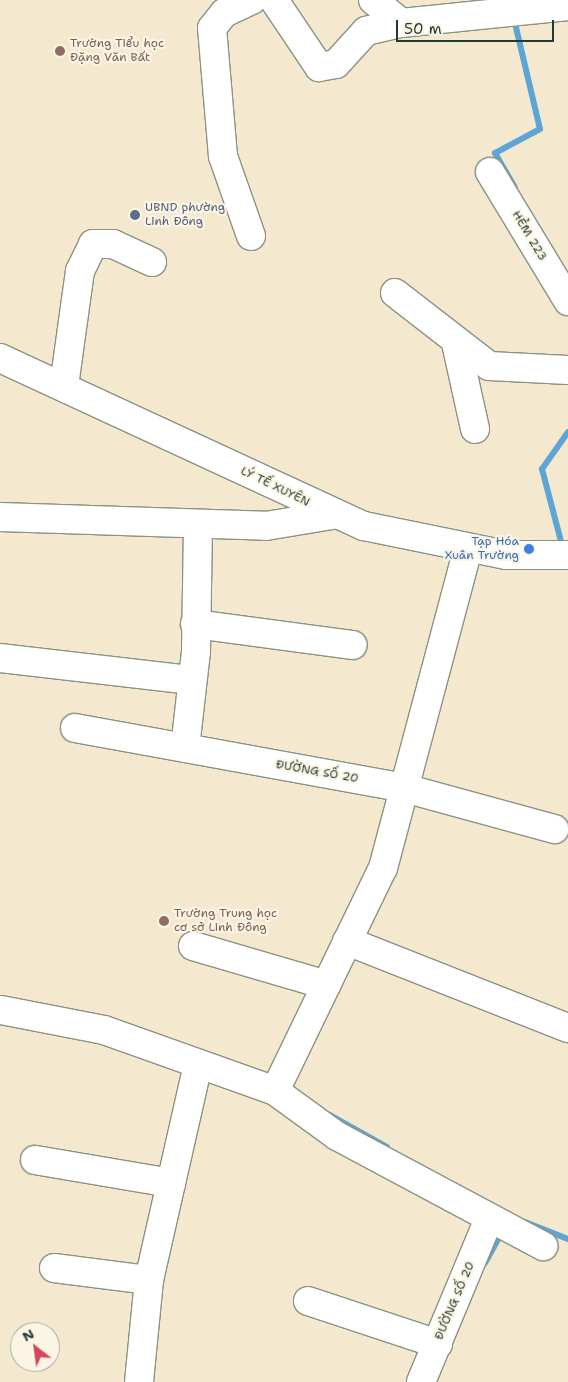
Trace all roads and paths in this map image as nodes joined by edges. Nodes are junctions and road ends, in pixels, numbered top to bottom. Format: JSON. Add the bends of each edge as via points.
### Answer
{"nodes":[{"id":1,"x":252,"y":0,"type":"edge"},
{"id":2,"x":274,"y":0,"type":"edge"},
{"id":3,"x":373,"y":0,"type":"edge"},
{"id":4,"x":568,"y":6,"type":"edge"},
{"id":5,"x":401,"y":23,"type":"junction"},
{"id":6,"x":490,"y":172,"type":"dead end"},
{"id":7,"x":251,"y":236,"type":"dead end"},
{"id":8,"x":152,"y":262,"type":"dead end"},
{"id":9,"x":395,"y":293,"type":"dead end"},
{"id":10,"x":568,"y":301,"type":"edge"},
{"id":11,"x":456,"y":343,"type":"junction"},
{"id":12,"x":0,"y":358,"type":"edge"},
{"id":13,"x":568,"y":370,"type":"edge"},
{"id":14,"x":64,"y":386,"type":"junction"},
{"id":15,"x":475,"y":430,"type":"dead end"},
{"id":16,"x":332,"y":515,"type":"junction"},
{"id":17,"x":0,"y":517,"type":"edge"},
{"id":18,"x":198,"y":524,"type":"junction"},
{"id":19,"x":468,"y":548,"type":"junction"},
{"id":20,"x":559,"y":555,"type":"edge"},
{"id":21,"x":195,"y":624,"type":"junction"},
{"id":22,"x":353,"y":645,"type":"dead end"},
{"id":23,"x":0,"y":658,"type":"edge"},
{"id":24,"x":191,"y":680,"type":"junction"},
{"id":25,"x":75,"y":728,"type":"dead end"},
{"id":26,"x":185,"y":748,"type":"junction"},
{"id":27,"x":404,"y":788,"type":"junction"},
{"id":28,"x":554,"y":830,"type":"dead end"},
{"id":29,"x":347,"y":941,"type":"junction"},
{"id":30,"x":193,"y":946,"type":"dead end"},
{"id":31,"x":326,"y":985,"type":"junction"},
{"id":32,"x":1,"y":1010,"type":"edge"},
{"id":33,"x":568,"y":1028,"type":"edge"},
{"id":34,"x":198,"y":1064,"type":"junction"},
{"id":35,"x":278,"y":1086,"type":"junction"},
{"id":36,"x":35,"y":1160,"type":"dead end"},
{"id":37,"x":171,"y":1183,"type":"junction"},
{"id":38,"x":491,"y":1220,"type":"junction"},
{"id":39,"x":543,"y":1246,"type":"dead end"},
{"id":40,"x":54,"y":1268,"type":"dead end"},
{"id":41,"x":149,"y":1280,"type":"junction"},
{"id":42,"x":308,"y":1301,"type":"dead end"},
{"id":43,"x":438,"y":1344,"type":"junction"},
{"id":44,"x":140,"y":1382,"type":"edge"},
{"id":45,"x":421,"y":1382,"type":"edge"}],
"edges":[{"from":1,"to":7,"type":"street","via":[[224,13],[212,28],[224,156]]},
{"from":2,"to":5,"type":"street","via":[[319,67],[336,64],[366,31]]},
{"from":3,"to":5,"type":"street"},
{"from":4,"to":5,"type":"street","via":[[500,10]]},
{"from":6,"to":10,"type":"street","name":"HẺM 223"},
{"from":8,"to":14,"type":"street","via":[[114,244],[93,244],[80,271]]},
{"from":9,"to":11,"type":"street"},
{"from":11,"to":13,"type":"street","via":[[488,366]]},
{"from":11,"to":15,"type":"street"},
{"from":12,"to":14,"type":"street","name":"LÝ TẾ XUYÊN"},
{"from":14,"to":16,"type":"street","name":"LÝ TẾ XUYÊN"},
{"from":16,"to":18,"type":"street","via":[[266,526]]},
{"from":16,"to":19,"type":"street","name":"LÝ TẾ XUYÊN","via":[[364,526]]},
{"from":17,"to":18,"type":"street"},
{"from":18,"to":21,"type":"street"},
{"from":19,"to":20,"type":"street","name":"LÝ TẾ XUYÊN","via":[[506,555]]},
{"from":19,"to":27,"type":"street"},
{"from":21,"to":22,"type":"street"},
{"from":21,"to":24,"type":"street"},
{"from":23,"to":24,"type":"street"},
{"from":24,"to":26,"type":"street"},
{"from":25,"to":26,"type":"street","name":"ĐƯỜNG SỐ 20"},
{"from":26,"to":27,"type":"street","name":"ĐƯỜNG SỐ 20"},
{"from":27,"to":28,"type":"street","name":"ĐƯỜNG SỐ 20"},
{"from":27,"to":29,"type":"street","via":[[382,868]]},
{"from":29,"to":31,"type":"street"},
{"from":29,"to":33,"type":"street"},
{"from":30,"to":31,"type":"street"},
{"from":31,"to":35,"type":"street"},
{"from":32,"to":34,"type":"street","via":[[104,1030]]},
{"from":34,"to":35,"type":"street"},
{"from":34,"to":37,"type":"street"},
{"from":35,"to":38,"type":"street","via":[[337,1136]]},
{"from":36,"to":37,"type":"street"},
{"from":37,"to":41,"type":"street"},
{"from":38,"to":39,"type":"street"},
{"from":38,"to":43,"type":"street","name":"ĐƯỜNG SỐ 20"},
{"from":40,"to":41,"type":"street"},
{"from":41,"to":44,"type":"street"},
{"from":42,"to":43,"type":"street"},
{"from":43,"to":45,"type":"street","name":"ĐƯỜNG SỐ 20"}]}
